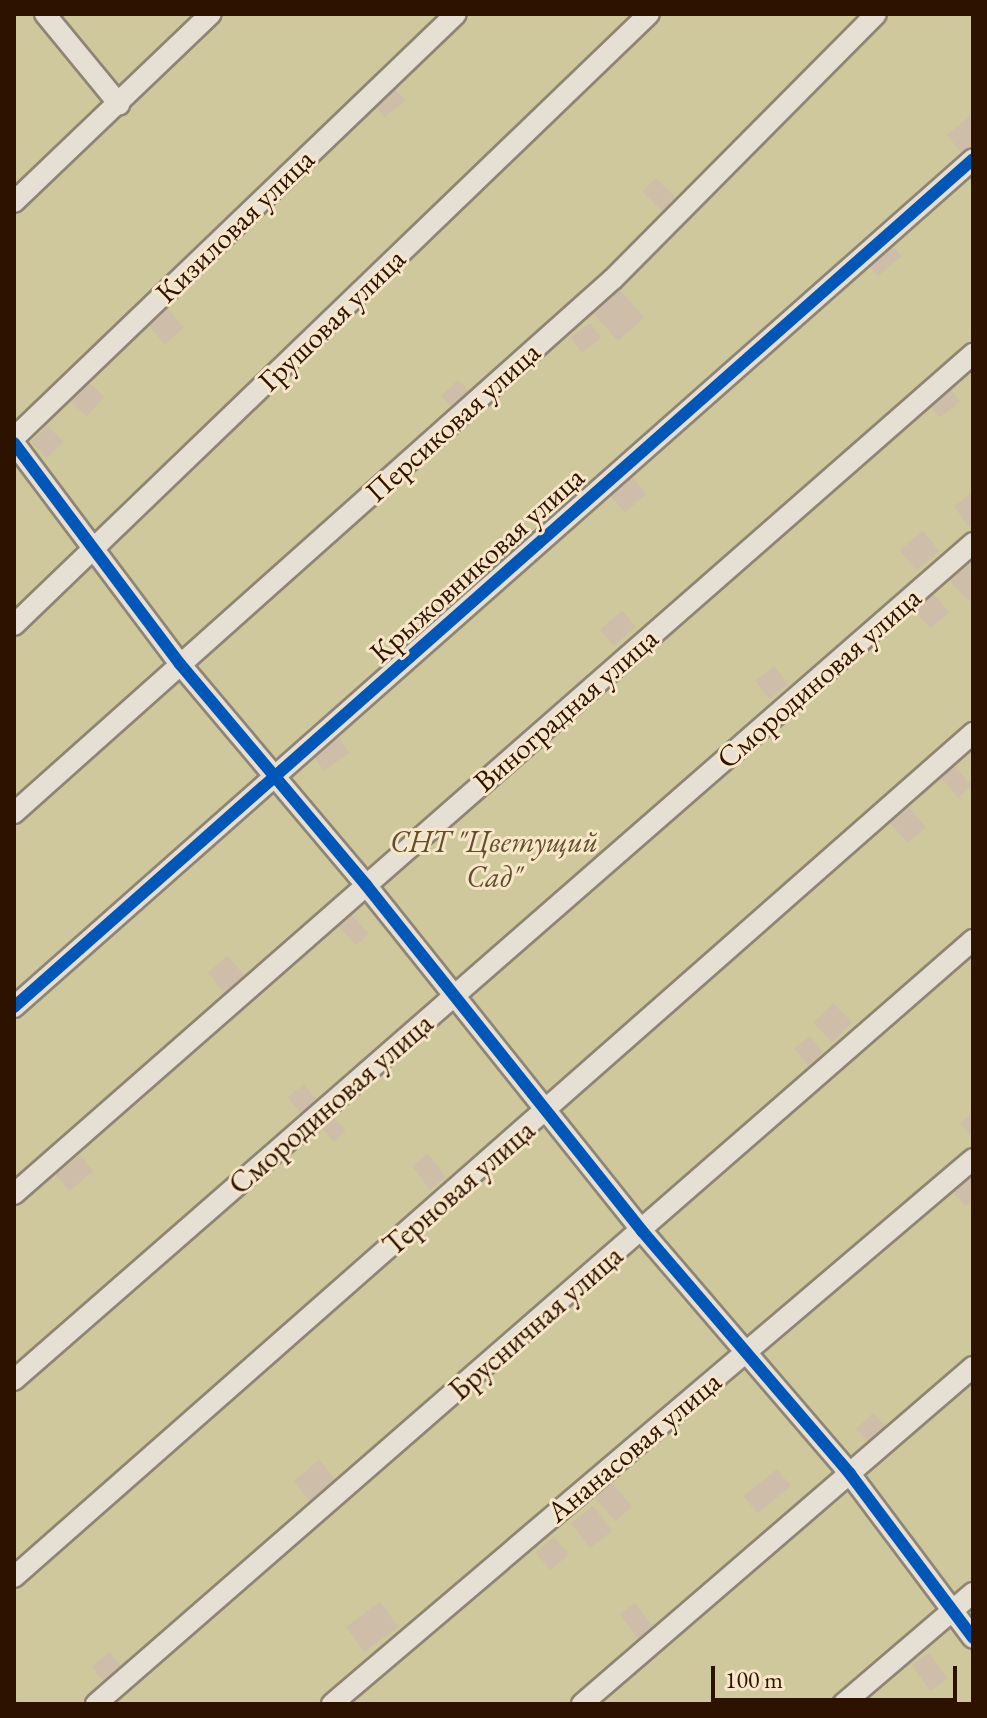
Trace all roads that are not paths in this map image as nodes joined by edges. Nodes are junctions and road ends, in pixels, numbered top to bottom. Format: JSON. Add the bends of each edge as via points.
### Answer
{"nodes":[{"id":1,"x":45,"y":14,"type":"edge"},
{"id":2,"x":211,"y":14,"type":"edge"},
{"id":3,"x":456,"y":14,"type":"edge"},
{"id":4,"x":649,"y":14,"type":"edge"},
{"id":5,"x":876,"y":14,"type":"edge"},
{"id":6,"x":119,"y":104,"type":"junction"},
{"id":7,"x":973,"y":159,"type":"edge"},
{"id":8,"x":14,"y":201,"type":"edge"},
{"id":9,"x":973,"y":354,"type":"edge"},
{"id":10,"x":14,"y":441,"type":"edge"},
{"id":11,"x":973,"y":543,"type":"edge"},
{"id":12,"x":97,"y":547,"type":"junction"},
{"id":13,"x":14,"y":625,"type":"edge"},
{"id":14,"x":180,"y":664,"type":"junction"},
{"id":15,"x":973,"y":733,"type":"edge"},
{"id":16,"x":275,"y":779,"type":"junction"},
{"id":17,"x":14,"y":813,"type":"edge"},
{"id":18,"x":366,"y":885,"type":"junction"},
{"id":19,"x":973,"y":940,"type":"edge"},
{"id":20,"x":454,"y":997,"type":"junction"},
{"id":21,"x":14,"y":1007,"type":"edge"},
{"id":22,"x":545,"y":1113,"type":"junction"},
{"id":23,"x":973,"y":1159,"type":"edge"},
{"id":24,"x":14,"y":1194,"type":"edge"},
{"id":25,"x":642,"y":1231,"type":"junction"},
{"id":26,"x":745,"y":1355,"type":"junction"},
{"id":27,"x":973,"y":1367,"type":"edge"},
{"id":28,"x":14,"y":1380,"type":"edge"},
{"id":29,"x":850,"y":1474,"type":"junction"},
{"id":30,"x":14,"y":1577,"type":"edge"},
{"id":31,"x":973,"y":1593,"type":"edge"},
{"id":32,"x":953,"y":1611,"type":"junction"},
{"id":33,"x":973,"y":1638,"type":"edge"},
{"id":34,"x":96,"y":1704,"type":"edge"},
{"id":35,"x":332,"y":1704,"type":"edge"},
{"id":36,"x":582,"y":1704,"type":"edge"},
{"id":37,"x":843,"y":1704,"type":"edge"}],
"edges":[{"from":1,"to":6,"type":"street"},
{"from":2,"to":6,"type":"street"},
{"from":3,"to":10,"type":"street","name":"Кизиловая улица"},
{"from":4,"to":12,"type":"street","name":"Грушовая улица"},
{"from":5,"to":14,"type":"street","name":"Персиковая улица","via":[[613,279]]},
{"from":6,"to":8,"type":"street"},
{"from":7,"to":16,"type":"street","name":"Крыжовниковая улица"},
{"from":9,"to":18,"type":"street","name":"Виноградная улица"},
{"from":10,"to":12,"type":"street"},
{"from":11,"to":20,"type":"street","name":"Смородиновая улица"},
{"from":12,"to":13,"type":"street","name":"Грушовая улица"},
{"from":12,"to":14,"type":"street"},
{"from":14,"to":16,"type":"street"},
{"from":14,"to":17,"type":"street","name":"Персиковая улица"},
{"from":15,"to":22,"type":"street","name":"Терновая улица"},
{"from":16,"to":18,"type":"street"},
{"from":16,"to":21,"type":"street","name":"Крыжовниковая улица"},
{"from":18,"to":20,"type":"street"},
{"from":18,"to":24,"type":"street","name":"Виноградная улица"},
{"from":19,"to":25,"type":"street","name":"Брусничная улица"},
{"from":20,"to":22,"type":"street"},
{"from":20,"to":28,"type":"street","name":"Смородиновая улица"},
{"from":22,"to":25,"type":"street"},
{"from":22,"to":30,"type":"street","name":"Терновая улица"},
{"from":23,"to":26,"type":"street","name":"Ананасовая улица"},
{"from":25,"to":26,"type":"street"},
{"from":25,"to":34,"type":"street","name":"Брусничная улица"},
{"from":26,"to":29,"type":"street"},
{"from":26,"to":35,"type":"street","name":"Ананасовая улица"},
{"from":27,"to":29,"type":"street"},
{"from":29,"to":32,"type":"street"},
{"from":29,"to":36,"type":"street"},
{"from":31,"to":32,"type":"street"},
{"from":32,"to":33,"type":"street"},
{"from":32,"to":37,"type":"street"}]}
